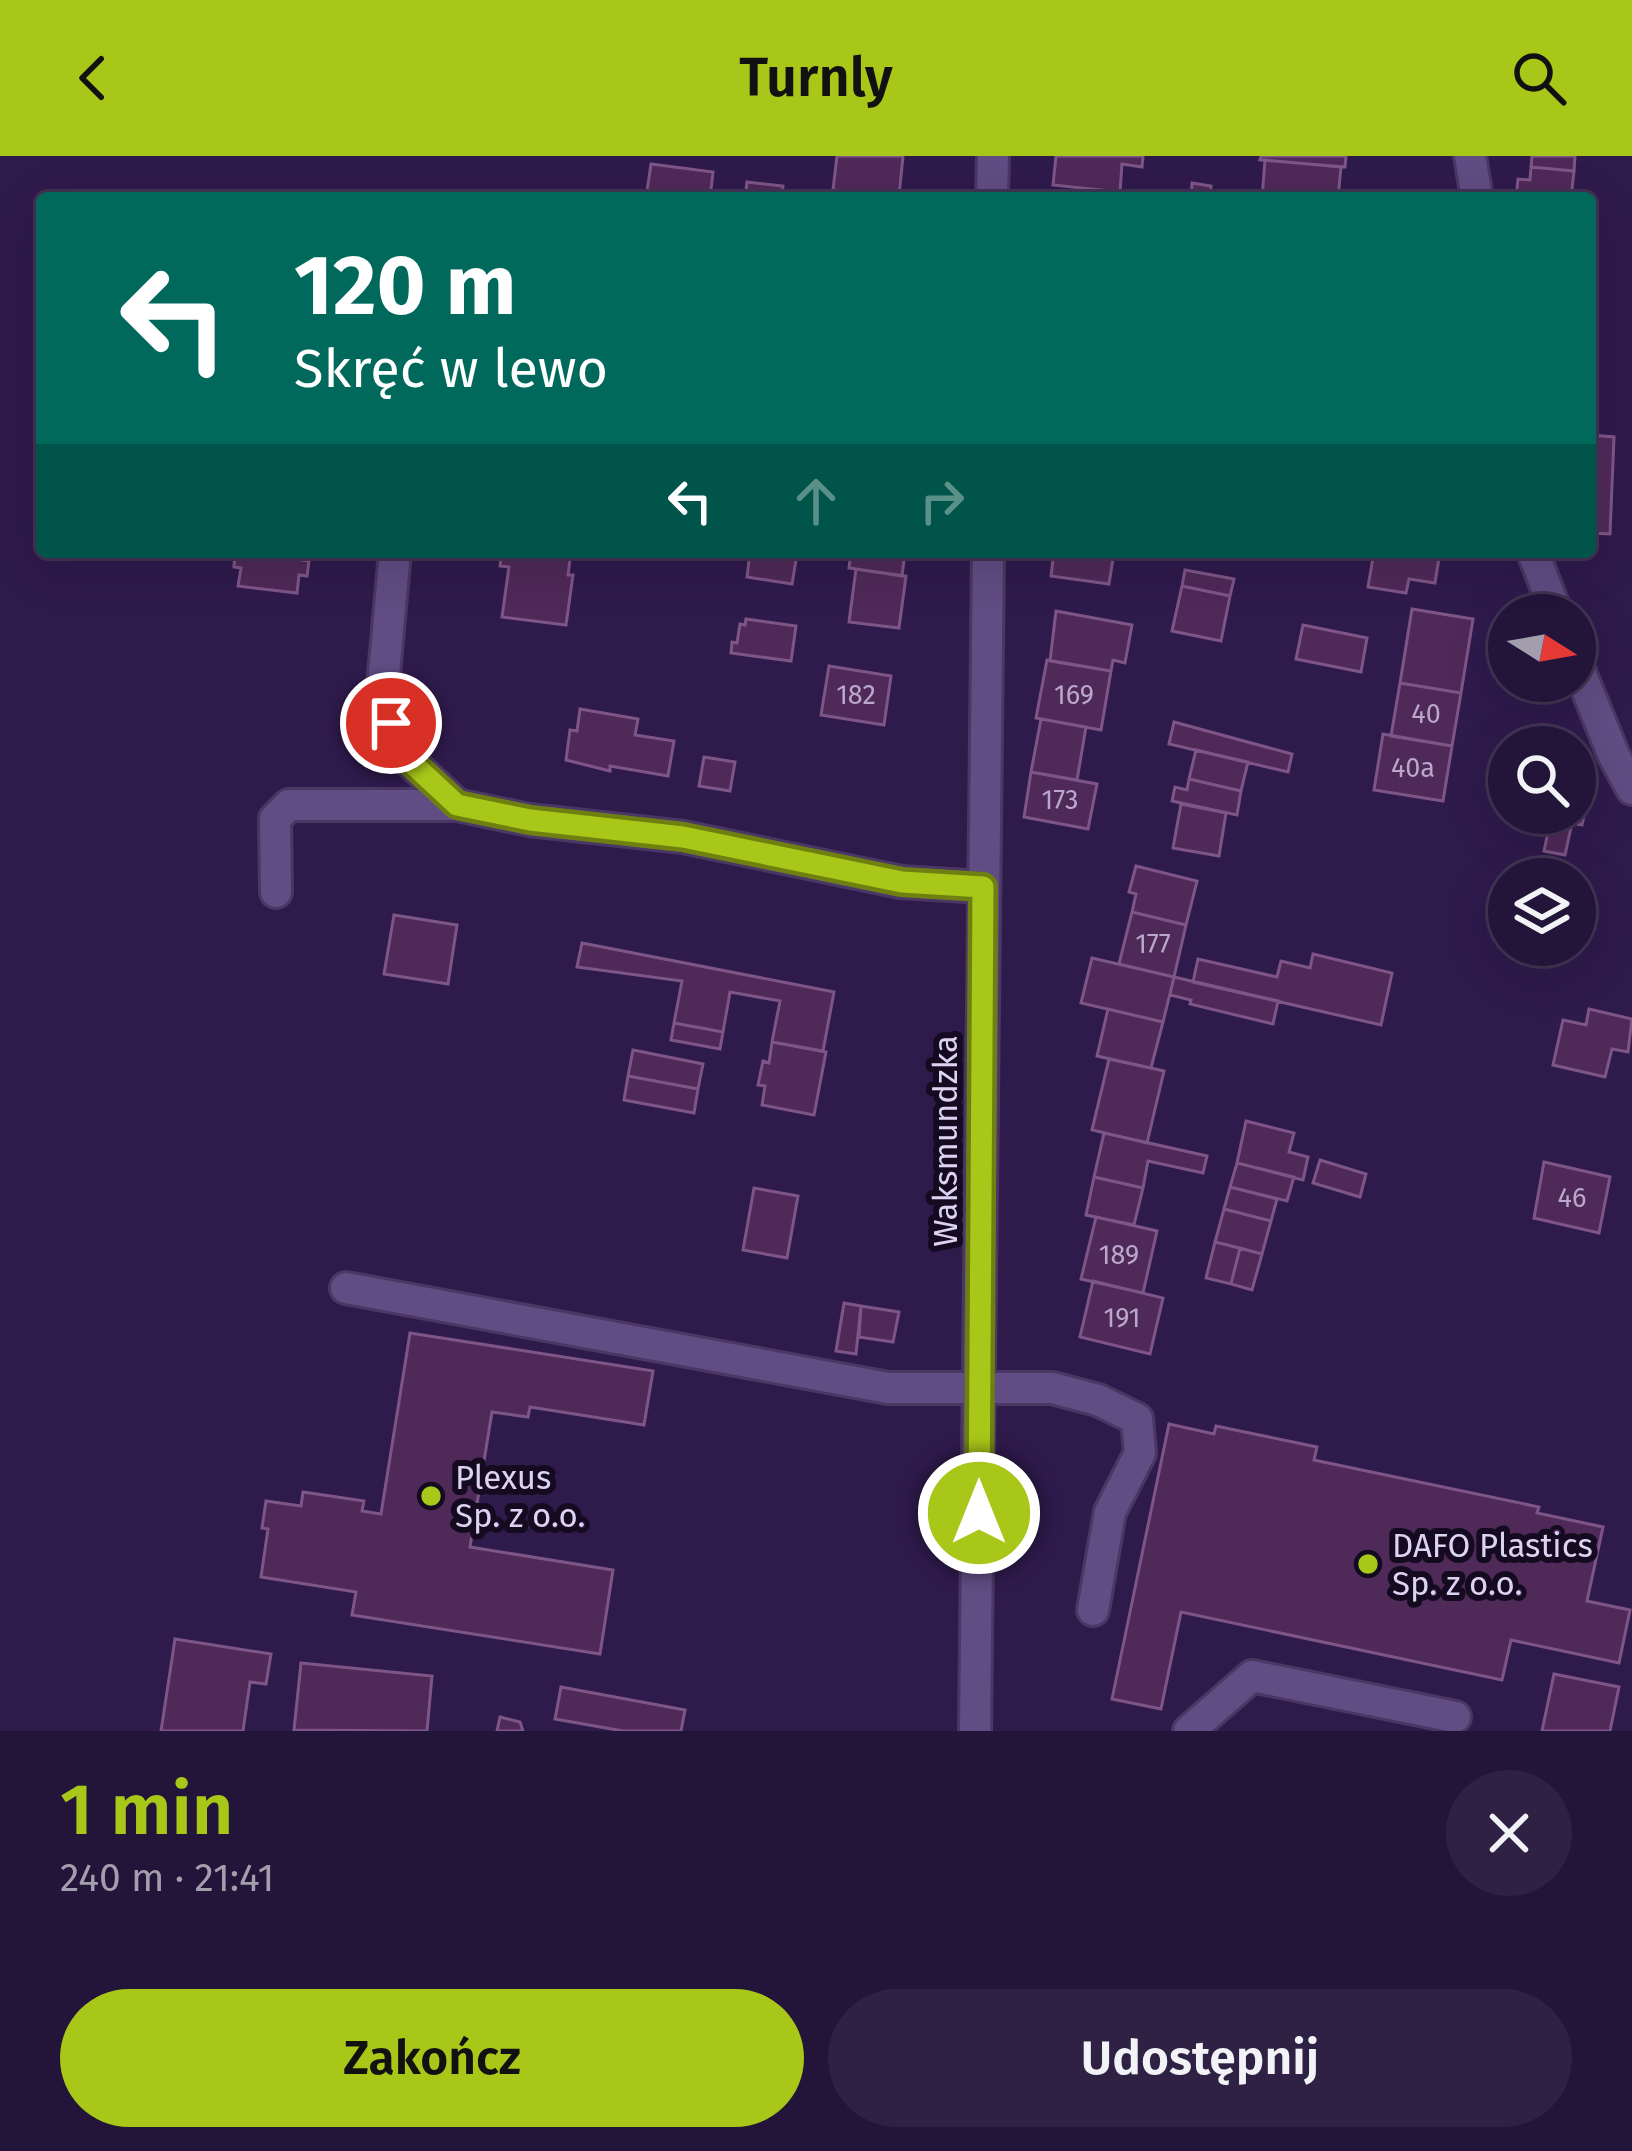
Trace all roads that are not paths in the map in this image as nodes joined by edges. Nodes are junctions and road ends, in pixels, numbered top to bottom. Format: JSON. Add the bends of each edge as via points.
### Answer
{"nodes":[{"id":1,"x":993,"y":156,"type":"edge"},
{"id":2,"x":1470,"y":156,"type":"edge"},
{"id":3,"x":992,"y":192,"type":"edge"},
{"id":4,"x":1476,"y":192,"type":"edge"},
{"id":5,"x":394,"y":558,"type":"edge"},
{"id":6,"x":988,"y":558,"type":"edge"},
{"id":7,"x":1535,"y":558,"type":"edge"},
{"id":8,"x":1549,"y":594,"type":"edge"},
{"id":9,"x":1592,"y":702,"type":"edge"},
{"id":10,"x":1632,"y":789,"type":"edge"},
{"id":11,"x":457,"y":805,"type":"junction"},
{"id":12,"x":983,"y":887,"type":"junction"},
{"id":13,"x":276,"y":892,"type":"dead end"},
{"id":14,"x":346,"y":1288,"type":"dead end"},
{"id":15,"x":980,"y":1388,"type":"junction"},
{"id":16,"x":1093,"y":1610,"type":"dead end"},
{"id":17,"x":1455,"y":1717,"type":"dead end"},
{"id":18,"x":975,"y":1731,"type":"edge"},
{"id":19,"x":1189,"y":1731,"type":"edge"}],
"edges":[{"from":1,"to":3,"type":"street"},
{"from":2,"to":4,"type":"street"},
{"from":5,"to":11,"type":"street","via":[[382,696],[399,751]]},
{"from":6,"to":12,"type":"street","name":"Waksmundzka"},
{"from":7,"to":8,"type":"street"},
{"from":9,"to":10,"type":"street"},
{"from":11,"to":12,"type":"street","via":[[683,837],[902,882]]},
{"from":11,"to":13,"type":"street","via":[[289,805],[275,820]]},
{"from":12,"to":15,"type":"street","name":"Waksmundzka"},
{"from":14,"to":15,"type":"street","via":[[888,1388]]},
{"from":15,"to":16,"type":"street","via":[[1052,1388],[1137,1419],[1139,1453],[1110,1512]]},
{"from":15,"to":18,"type":"street","name":"Waksmundzka"},
{"from":17,"to":19,"type":"street","via":[[1252,1676]]}]}
